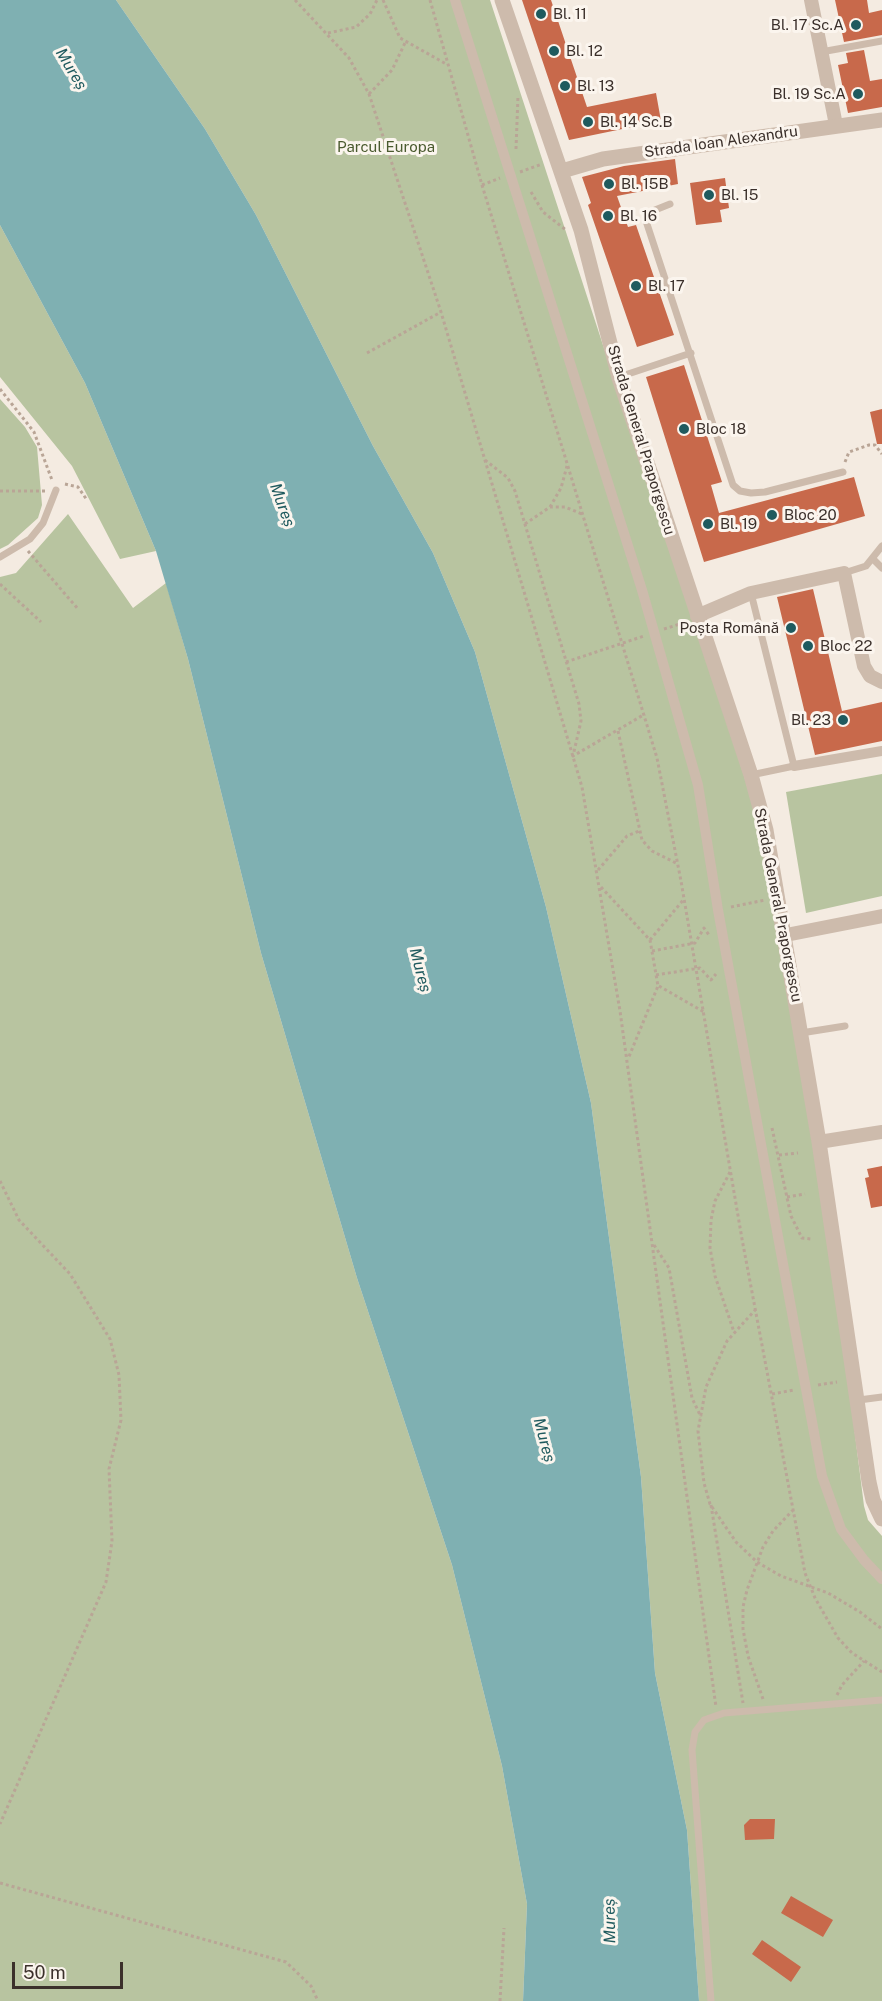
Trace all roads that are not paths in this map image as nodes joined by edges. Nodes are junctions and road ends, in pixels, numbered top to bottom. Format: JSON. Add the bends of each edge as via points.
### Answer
{"nodes":[{"id":1,"x":455,"y":0,"type":"edge"},
{"id":2,"x":502,"y":0,"type":"edge"},
{"id":3,"x":812,"y":0,"type":"edge"},
{"id":4,"x":882,"y":41,"type":"edge"},
{"id":5,"x":821,"y":52,"type":"junction"},
{"id":6,"x":882,"y":120,"type":"edge"},
{"id":7,"x":836,"y":125,"type":"junction"},
{"id":8,"x":560,"y":165,"type":"junction"},
{"id":9,"x":670,"y":204,"type":"dead end"},
{"id":10,"x":691,"y":353,"type":"junction"},
{"id":11,"x":619,"y":378,"type":"junction"},
{"id":12,"x":843,"y":472,"type":"road end"},
{"id":13,"x":56,"y":490,"type":"road end"},
{"id":14,"x":882,"y":546,"type":"edge"},
{"id":15,"x":0,"y":557,"type":"edge"},
{"id":16,"x":874,"y":560,"type":"junction"},
{"id":17,"x":882,"y":568,"type":"edge"},
{"id":18,"x":844,"y":573,"type":"junction"},
{"id":19,"x":751,"y":593,"type":"junction"},
{"id":20,"x":697,"y":616,"type":"junction"},
{"id":21,"x":882,"y":682,"type":"edge"},
{"id":22,"x":882,"y":751,"type":"edge"},
{"id":23,"x":794,"y":766,"type":"junction"},
{"id":24,"x":751,"y":775,"type":"junction"},
{"id":25,"x":882,"y":916,"type":"edge"},
{"id":26,"x":786,"y":935,"type":"junction"},
{"id":27,"x":845,"y":1026,"type":"dead end"},
{"id":28,"x":801,"y":1033,"type":"junction"},
{"id":29,"x":882,"y":1132,"type":"edge"},
{"id":30,"x":819,"y":1142,"type":"junction"},
{"id":31,"x":882,"y":1397,"type":"edge"},
{"id":32,"x":859,"y":1400,"type":"junction"},
{"id":33,"x":882,"y":1519,"type":"edge"},
{"id":34,"x":882,"y":1579,"type":"edge"},
{"id":35,"x":882,"y":1700,"type":"edge"},
{"id":36,"x":711,"y":2001,"type":"edge"}],
"edges":[{"from":1,"to":34,"type":"street","via":[[678,708],[698,785],[722,952],[822,1476],[833,1511],[849,1542]]},
{"from":2,"to":8,"type":"street","name":"Strada General Praporgescu"},
{"from":3,"to":5,"type":"street"},
{"from":4,"to":5,"type":"lane"},
{"from":5,"to":7,"type":"street"},
{"from":6,"to":7,"type":"street","name":"Strada Ioan Alexandru"},
{"from":7,"to":8,"type":"street","name":"Strada Ioan Alexandru"},
{"from":8,"to":11,"type":"street","name":"Strada General Praporgescu"},
{"from":9,"to":10,"type":"lane","via":[[650,212],[646,221]]},
{"from":10,"to":11,"type":"lane"},
{"from":10,"to":12,"type":"lane","via":[[727,473],[740,491],[765,492]]},
{"from":11,"to":20,"type":"street","name":"Strada General Praporgescu"},
{"from":13,"to":15,"type":"lane","via":[[43,523],[23,546]]},
{"from":14,"to":16,"type":"lane"},
{"from":16,"to":17,"type":"lane"},
{"from":16,"to":18,"type":"lane","via":[[866,567]]},
{"from":18,"to":19,"type":"street"},
{"from":18,"to":21,"type":"street","via":[[864,666],[870,676]]},
{"from":19,"to":20,"type":"street"},
{"from":19,"to":23,"type":"lane"},
{"from":20,"to":24,"type":"street","name":"Strada General Praporgescu"},
{"from":22,"to":23,"type":"street"},
{"from":23,"to":24,"type":"lane"},
{"from":24,"to":26,"type":"street","name":"Strada General Praporgescu"},
{"from":25,"to":26,"type":"street"},
{"from":26,"to":28,"type":"street","name":"Strada General Praporgescu"},
{"from":27,"to":28,"type":"lane"},
{"from":28,"to":30,"type":"street","name":"Strada General Praporgescu"},
{"from":29,"to":30,"type":"street"},
{"from":30,"to":32,"type":"street","name":"Strada General Praporgescu"},
{"from":31,"to":32,"type":"lane"},
{"from":32,"to":33,"type":"street","name":"Strada General Praporgescu","via":[[869,1482]]},
{"from":35,"to":36,"type":"lane","via":[[724,1713],[704,1720],[695,1732],[692,1750]]}]}
